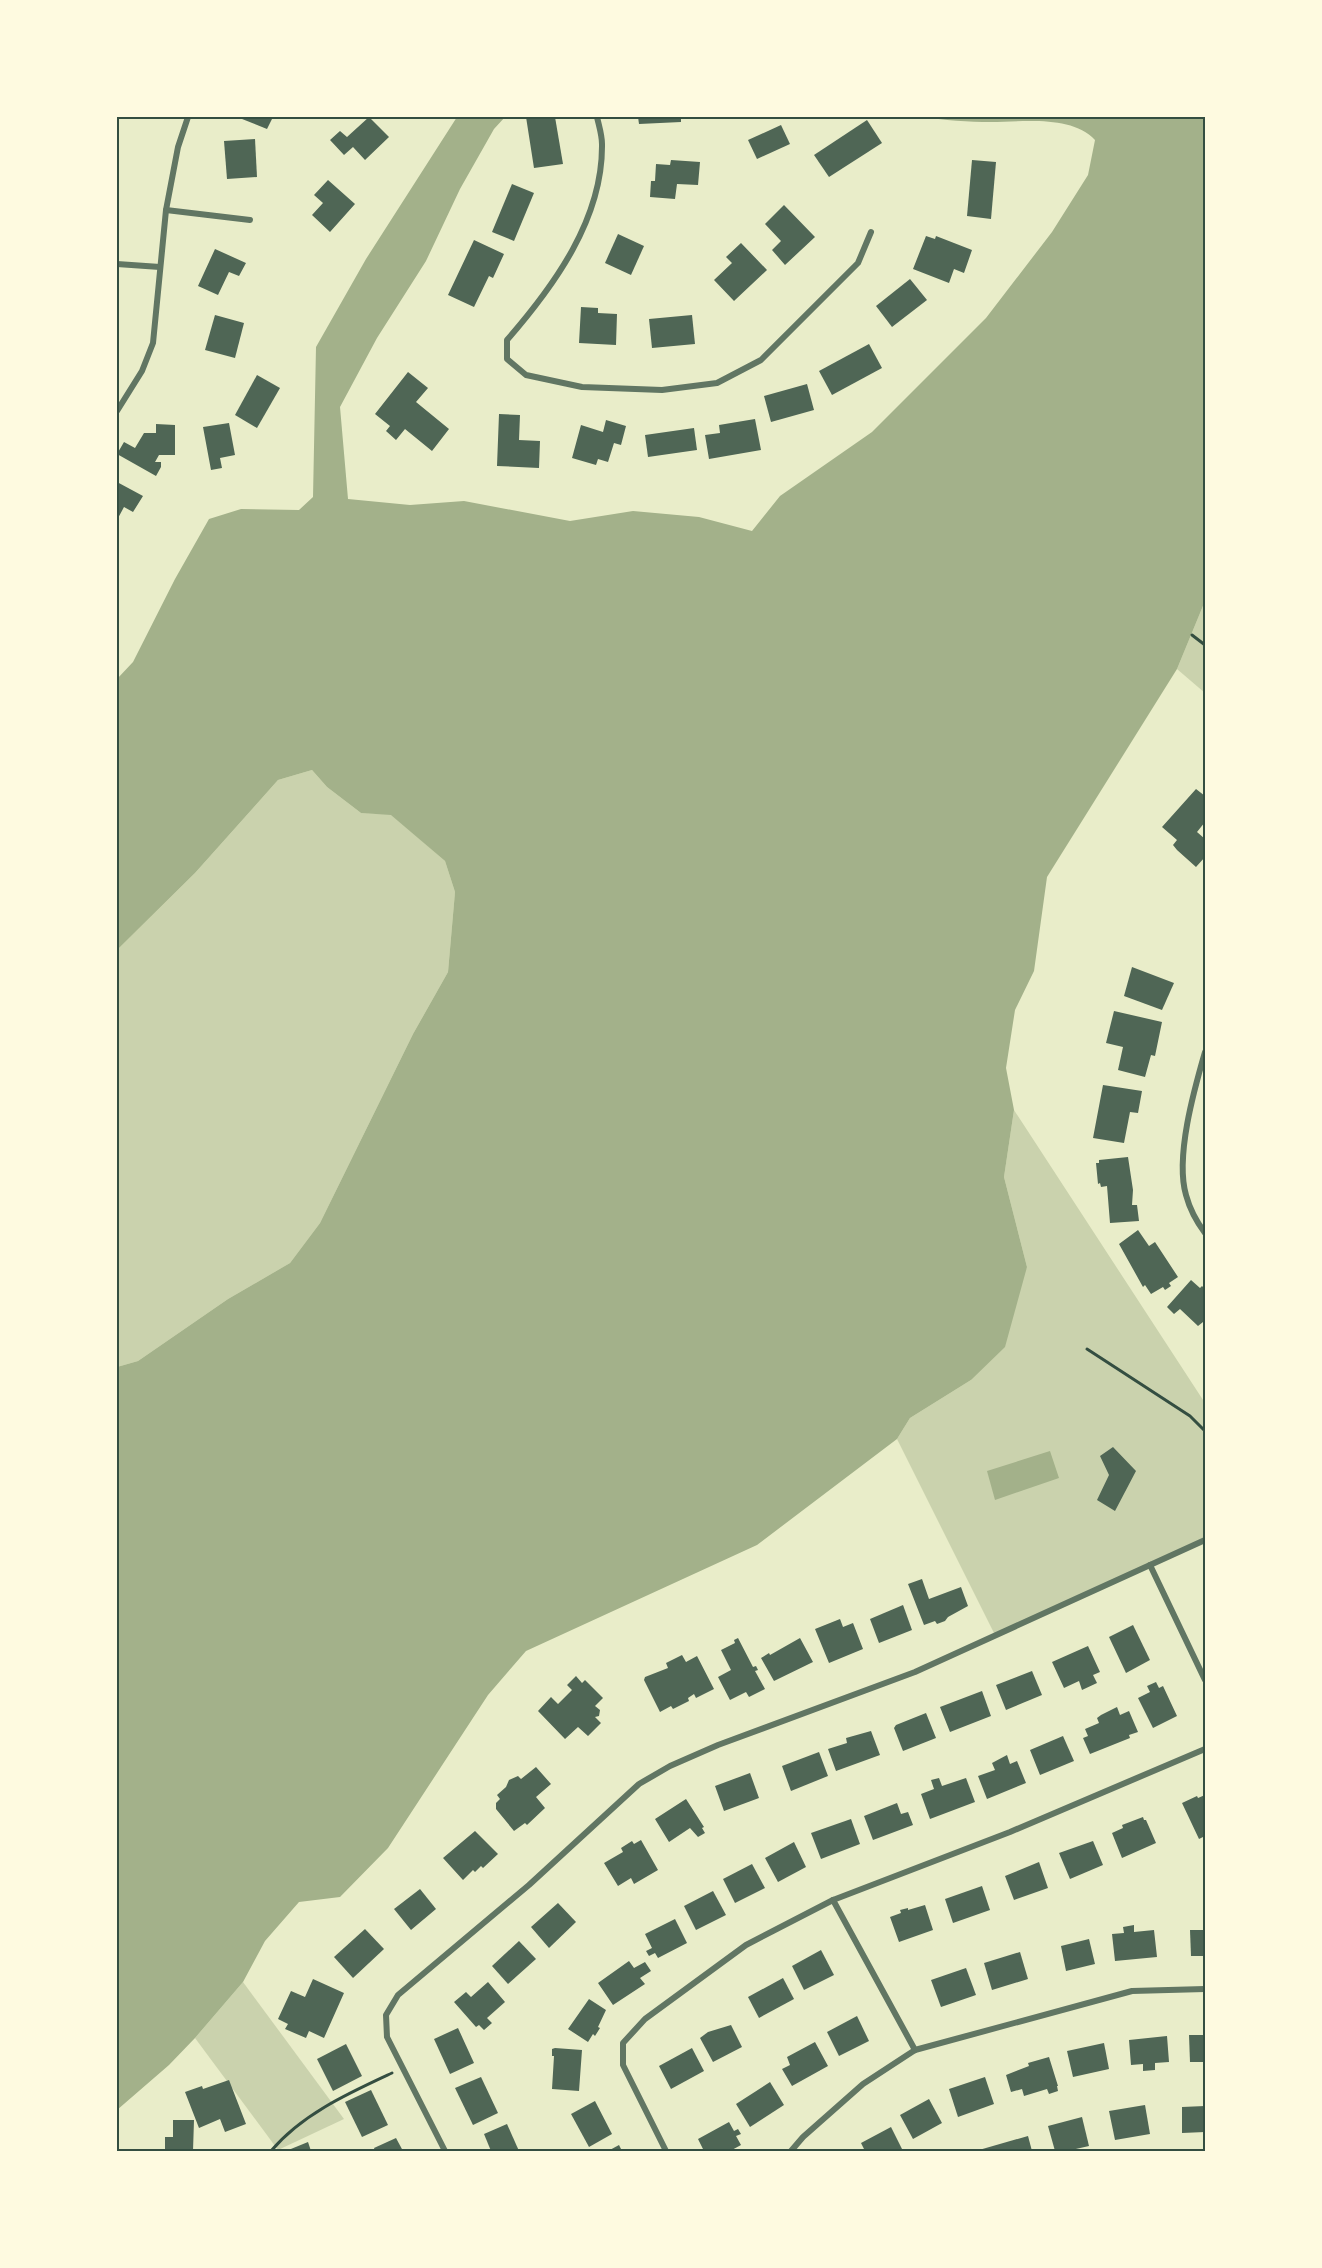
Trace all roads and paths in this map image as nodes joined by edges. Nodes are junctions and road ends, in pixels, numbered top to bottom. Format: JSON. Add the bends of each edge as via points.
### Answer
{"nodes":[{"id":1,"x":188,"y":117,"type":"edge"},
{"id":2,"x":597,"y":117,"type":"edge"},
{"id":3,"x":166,"y":210,"type":"junction"},
{"id":4,"x":250,"y":220,"type":"dead end"},
{"id":5,"x":871,"y":232,"type":"dead end"},
{"id":6,"x":117,"y":264,"type":"edge"},
{"id":7,"x":160,"y":267,"type":"junction"},
{"id":8,"x":117,"y":411,"type":"edge"},
{"id":9,"x":1192,"y":635,"type":"dead end"},
{"id":10,"x":1205,"y":645,"type":"edge"},
{"id":11,"x":1205,"y":1052,"type":"edge"},
{"id":12,"x":1205,"y":1233,"type":"edge"},
{"id":13,"x":1087,"y":1349,"type":"dead end"},
{"id":14,"x":1205,"y":1431,"type":"edge"},
{"id":15,"x":1205,"y":1540,"type":"edge"},
{"id":16,"x":1150,"y":1565,"type":"junction"},
{"id":17,"x":1205,"y":1680,"type":"edge"},
{"id":18,"x":1205,"y":1749,"type":"edge"},
{"id":19,"x":833,"y":1900,"type":"junction"},
{"id":20,"x":1205,"y":1989,"type":"edge"},
{"id":21,"x":915,"y":2050,"type":"junction"},
{"id":22,"x":402,"y":2069,"type":"junction"},
{"id":23,"x":271,"y":2151,"type":"edge"},
{"id":24,"x":445,"y":2151,"type":"edge"},
{"id":25,"x":666,"y":2151,"type":"edge"},
{"id":26,"x":791,"y":2151,"type":"edge"}],
"edges":[{"from":1,"to":3,"type":"street"},
{"from":2,"to":5,"type":"street","via":[[602,144],[598,189],[584,229],[537,305],[507,340],[507,359],[525,375],[582,387],[662,390],[717,383],[761,360],[858,263]]},
{"from":3,"to":4,"type":"street"},
{"from":3,"to":7,"type":"street"},
{"from":6,"to":7,"type":"street"},
{"from":7,"to":8,"type":"street","via":[[153,343],[142,371]]},
{"from":9,"to":10,"type":"path"},
{"from":11,"to":12,"type":"street","via":[[1186,1135],[1184,1171],[1193,1216]]},
{"from":13,"to":14,"type":"path","via":[[1190,1416]]},
{"from":15,"to":16,"type":"street"},
{"from":16,"to":17,"type":"street"},
{"from":16,"to":22,"type":"street","via":[[915,1672],[718,1745],[639,1784],[398,1995],[386,2015],[387,2037]]},
{"from":18,"to":19,"type":"street","via":[[1010,1832]]},
{"from":19,"to":21,"type":"street"},
{"from":19,"to":25,"type":"street","via":[[746,1945],[645,2019],[623,2043],[623,2065]]},
{"from":20,"to":21,"type":"street","via":[[1132,1991]]},
{"from":21,"to":26,"type":"street","via":[[863,2084]]},
{"from":22,"to":23,"type":"path","via":[[342,2097],[302,2123]]},
{"from":22,"to":24,"type":"street"}]}
